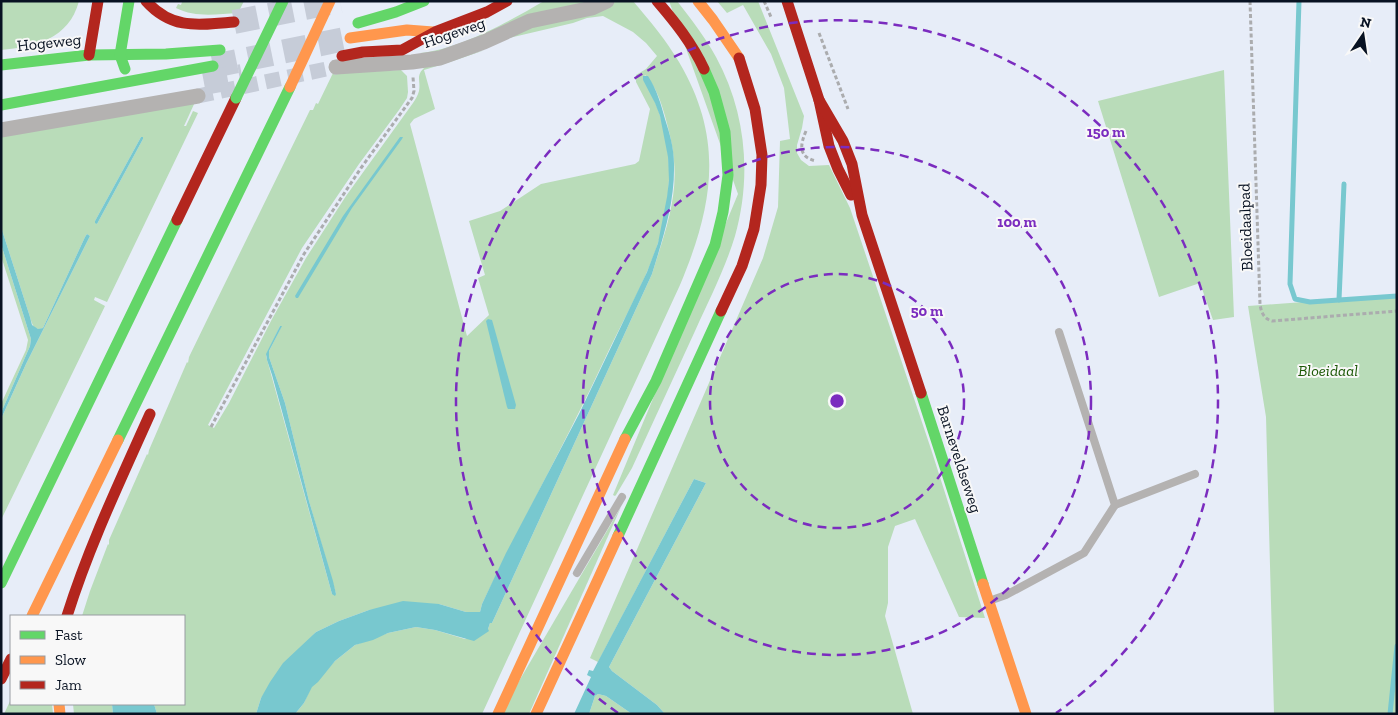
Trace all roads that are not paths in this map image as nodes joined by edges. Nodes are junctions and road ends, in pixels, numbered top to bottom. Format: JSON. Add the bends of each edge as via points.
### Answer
{"nodes":[{"id":1,"x":98,"y":1,"type":"edge"},
{"id":2,"x":129,"y":1,"type":"edge"},
{"id":3,"x":146,"y":1,"type":"edge"},
{"id":4,"x":283,"y":1,"type":"edge"},
{"id":5,"x":330,"y":1,"type":"edge"},
{"id":6,"x":424,"y":1,"type":"edge"},
{"id":7,"x":507,"y":1,"type":"edge"},
{"id":8,"x":607,"y":1,"type":"edge"},
{"id":9,"x":657,"y":1,"type":"edge"},
{"id":10,"x":698,"y":1,"type":"edge"},
{"id":11,"x":787,"y":1,"type":"edge"},
{"id":12,"x":234,"y":22,"type":"tunnel mouth"},
{"id":13,"x":358,"y":23,"type":"dead end"},
{"id":14,"x":435,"y":32,"type":"junction"},
{"id":15,"x":350,"y":38,"type":"tunnel mouth"},
{"id":16,"x":220,"y":50,"type":"dead end"},
{"id":17,"x":89,"y":55,"type":"junction"},
{"id":18,"x":120,"y":55,"type":"junction"},
{"id":19,"x":339,"y":62,"type":"joint"},
{"id":20,"x":1,"y":65,"type":"edge"},
{"id":21,"x":213,"y":66,"type":"tunnel mouth"},
{"id":22,"x":129,"y":82,"type":"junction"},
{"id":23,"x":157,"y":88,"type":"dead end"},
{"id":24,"x":198,"y":96,"type":"tunnel mouth"},
{"id":25,"x":1,"y":106,"type":"edge"},
{"id":26,"x":1,"y":130,"type":"edge"},
{"id":27,"x":204,"y":260,"type":"junction"},
{"id":28,"x":191,"y":315,"type":"dead end"},
{"id":29,"x":1059,"y":332,"type":"dead end"},
{"id":30,"x":155,"y":403,"type":"dead end"},
{"id":31,"x":68,"y":444,"type":"junction"},
{"id":32,"x":658,"y":446,"type":"junction"},
{"id":33,"x":643,"y":464,"type":"dead end"},
{"id":34,"x":1195,"y":474,"type":"dead end"},
{"id":35,"x":628,"y":487,"type":"dead end"},
{"id":36,"x":1115,"y":505,"type":"junction"},
{"id":37,"x":1,"y":564,"type":"edge"},
{"id":38,"x":573,"y":580,"type":"dead end"},
{"id":39,"x":1,"y":584,"type":"edge"},
{"id":40,"x":990,"y":601,"type":"junction"},
{"id":41,"x":553,"y":614,"type":"dead end"},
{"id":42,"x":32,"y":615,"type":"edge"},
{"id":43,"x":68,"y":615,"type":"edge"},
{"id":44,"x":10,"y":661,"type":"edge"},
{"id":45,"x":1,"y":680,"type":"edge"},
{"id":46,"x":509,"y":691,"type":"junction"},
{"id":47,"x":498,"y":714,"type":"edge"},
{"id":48,"x":536,"y":714,"type":"edge"},
{"id":49,"x":1026,"y":714,"type":"edge"}],
"edges":[{"from":1,"to":17,"type":"main road"},
{"from":2,"to":18,"type":"main road"},
{"from":3,"to":12,"type":"main road","via":[[158,14],[177,22]]},
{"from":4,"to":31,"type":"main road","bridge":true},
{"from":5,"to":27,"type":"main road","bridge":true},
{"from":6,"to":13,"type":"main road"},
{"from":7,"to":14,"type":"main road","name":"Hogeweg"},
{"from":8,"to":19,"type":"street","name":"Hogeweg","via":[[592,8],[530,21],[451,55],[428,61]]},
{"from":9,"to":46,"type":"main road","via":[[697,54],[714,92],[726,132],[728,175],[723,212],[715,245],[656,381],[618,453]]},
{"from":10,"to":32,"type":"main road","via":[[739,58],[754,109],[762,155],[760,185],[754,229],[742,266]]},
{"from":11,"to":40,"type":"main road","name":"Barneveldseweg","via":[[819,100],[829,146],[862,215]]},
{"from":14,"to":15,"type":"main road","name":"Hogeweg","via":[[407,30]]},
{"from":14,"to":19,"type":"main road","name":"Hogeweg","via":[[402,50],[362,52]]},
{"from":16,"to":18,"type":"main road","name":"Hogeweg"},
{"from":17,"to":18,"type":"main road","name":"Hogeweg"},
{"from":17,"to":20,"type":"main road","name":"Hogeweg"},
{"from":17,"to":22,"type":"main road"},
{"from":18,"to":22,"type":"main road"},
{"from":21,"to":22,"type":"main road"},
{"from":22,"to":23,"type":"main road"},
{"from":22,"to":25,"type":"main road"},
{"from":24,"to":26,"type":"street"},
{"from":27,"to":28,"type":"main road"},
{"from":27,"to":42,"type":"main road"},
{"from":29,"to":36,"type":"lane"},
{"from":30,"to":43,"type":"main road","via":[[96,534]]},
{"from":31,"to":37,"type":"main road"},
{"from":31,"to":39,"type":"main road"},
{"from":32,"to":33,"type":"lane"},
{"from":32,"to":48,"type":"main road"},
{"from":34,"to":36,"type":"lane"},
{"from":35,"to":38,"type":"lane"},
{"from":36,"to":40,"type":"lane","via":[[1084,553]]},
{"from":40,"to":49,"type":"main road","name":"Barneveldseweg"},
{"from":41,"to":46,"type":"lane"},
{"from":44,"to":45,"type":"main road"},
{"from":46,"to":47,"type":"main road"}]}
